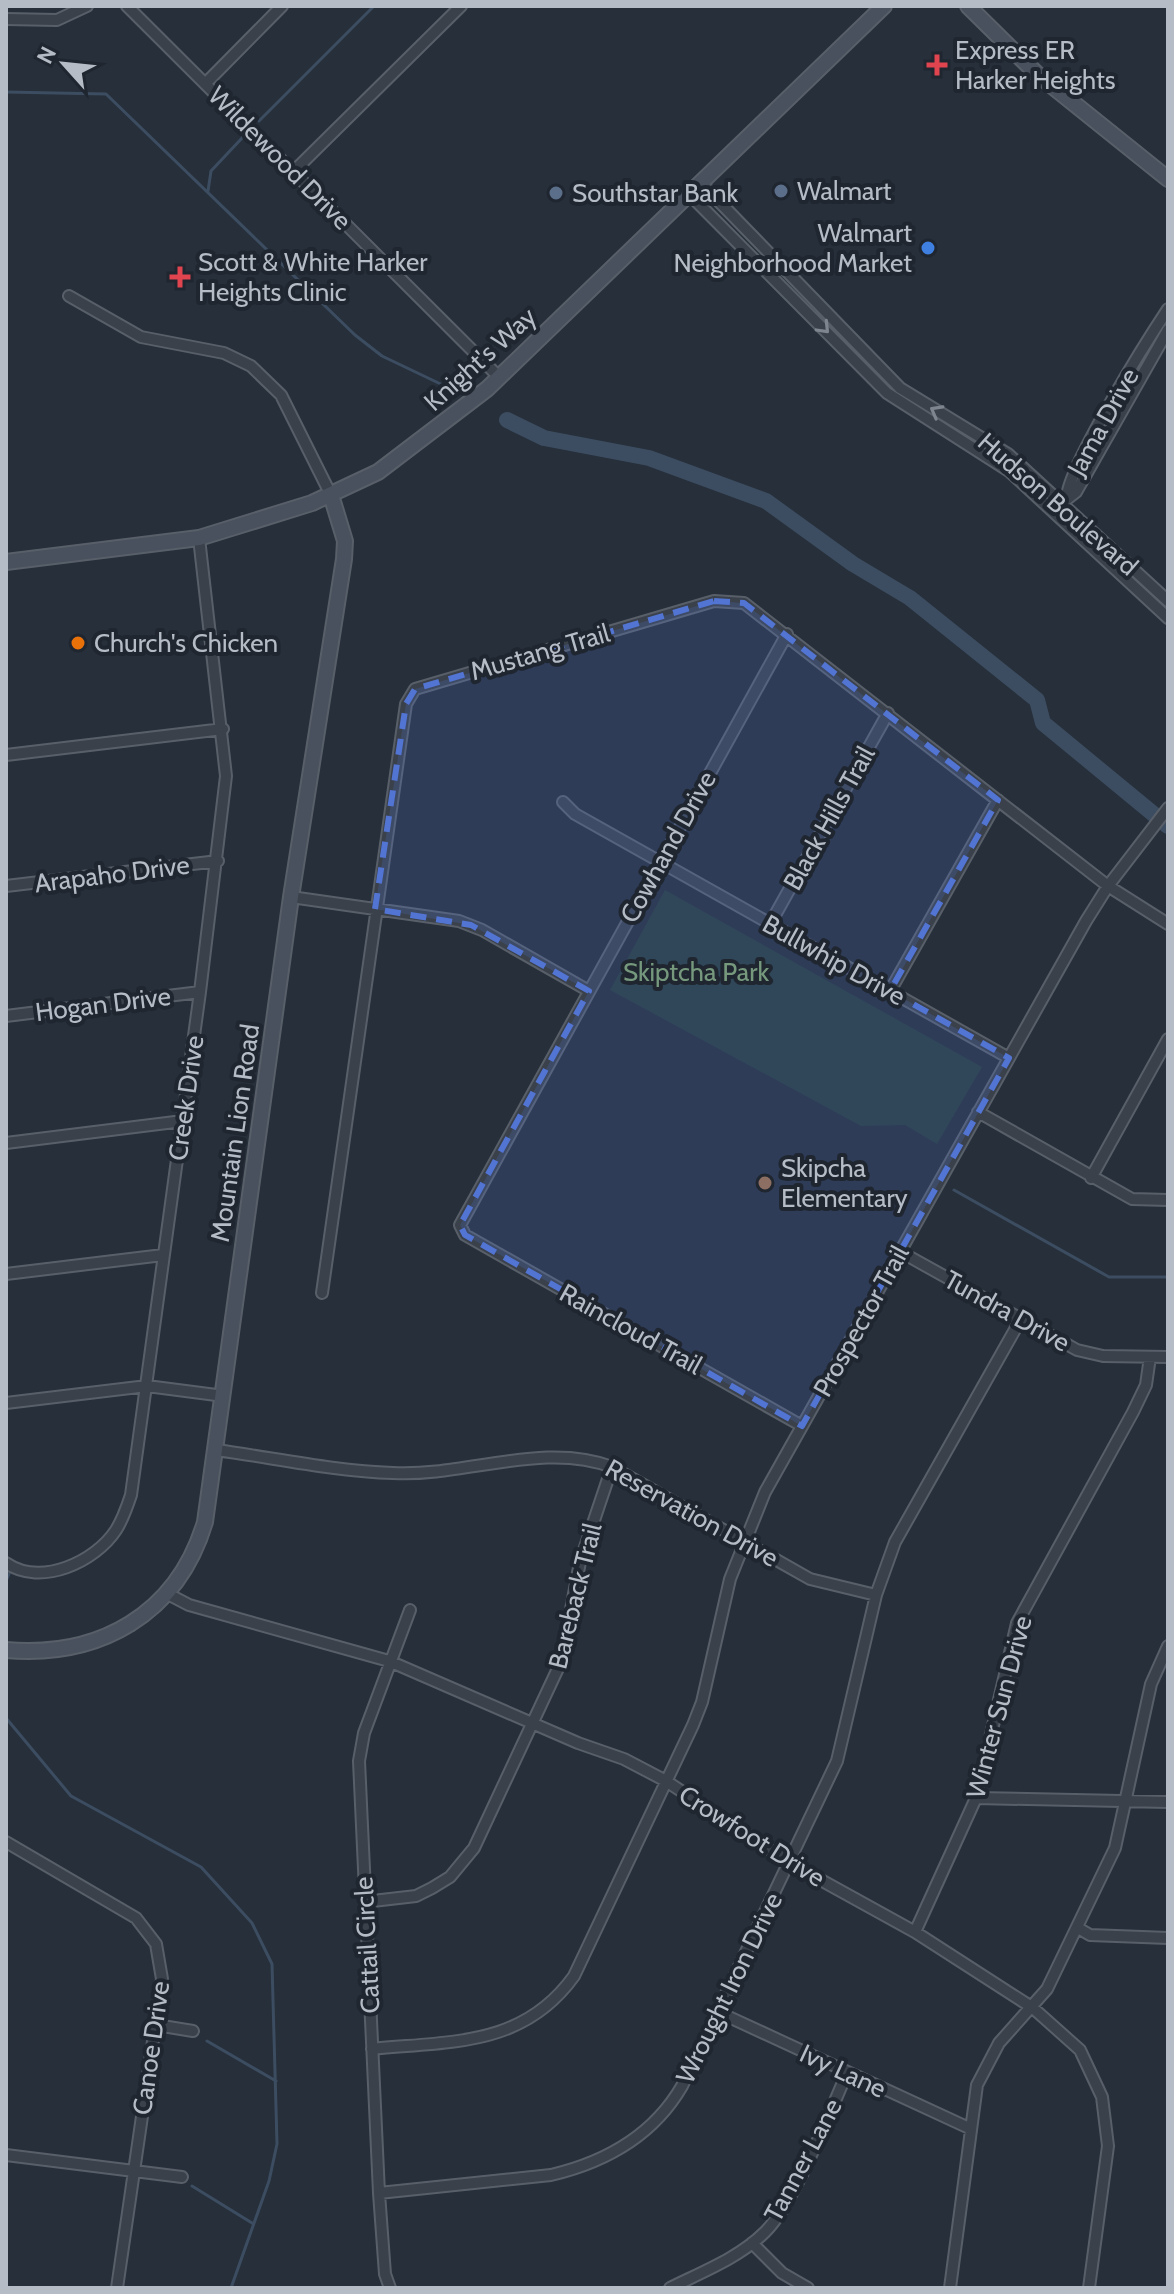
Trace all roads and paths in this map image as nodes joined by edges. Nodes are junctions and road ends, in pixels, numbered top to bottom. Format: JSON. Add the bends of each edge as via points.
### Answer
{"nodes":[{"id":1,"x":87,"y":6,"type":"edge"},
{"id":2,"x":127,"y":6,"type":"edge"},
{"id":3,"x":282,"y":6,"type":"edge"},
{"id":4,"x":461,"y":6,"type":"edge"},
{"id":5,"x":884,"y":6,"type":"edge"},
{"id":6,"x":968,"y":6,"type":"edge"},
{"id":7,"x":6,"y":19,"type":"edge"},
{"id":8,"x":205,"y":84,"type":"junction"},
{"id":9,"x":294,"y":171,"type":"junction"},
{"id":10,"x":1168,"y":179,"type":"edge"},
{"id":11,"x":701,"y":183,"type":"junction"},
{"id":12,"x":689,"y":194,"type":"junction"},
{"id":13,"x":761,"y":245,"type":"junction"},
{"id":14,"x":750,"y":255,"type":"junction"},
{"id":15,"x":808,"y":294,"type":"junction"},
{"id":16,"x":69,"y":296,"type":"dead end"},
{"id":17,"x":799,"y":303,"type":"junction"},
{"id":18,"x":1168,"y":309,"type":"edge"},
{"id":19,"x":1168,"y":330,"type":"edge"},
{"id":20,"x":868,"y":366,"type":"junction"},
{"id":21,"x":500,"y":378,"type":"junction"},
{"id":22,"x":331,"y":495,"type":"junction"},
{"id":23,"x":1064,"y":500,"type":"junction"},
{"id":24,"x":1053,"y":511,"type":"junction"},
{"id":25,"x":199,"y":538,"type":"junction"},
{"id":26,"x":6,"y":562,"type":"edge"},
{"id":27,"x":1168,"y":601,"type":"edge"},
{"id":28,"x":1168,"y":618,"type":"edge"},
{"id":29,"x":787,"y":634,"type":"junction"},
{"id":30,"x":888,"y":713,"type":"junction"},
{"id":31,"x":223,"y":729,"type":"junction"},
{"id":32,"x":6,"y":755,"type":"edge"},
{"id":33,"x":998,"y":800,"type":"junction"},
{"id":34,"x":563,"y":802,"type":"dead end"},
{"id":35,"x":1168,"y":808,"type":"edge"},
{"id":36,"x":218,"y":861,"type":"junction"},
{"id":37,"x":660,"y":862,"type":"junction"},
{"id":38,"x":6,"y":886,"type":"edge"},
{"id":39,"x":1108,"y":886,"type":"junction"},
{"id":40,"x":291,"y":897,"type":"junction"},
{"id":41,"x":375,"y":909,"type":"junction"},
{"id":42,"x":770,"y":924,"type":"junction"},
{"id":43,"x":1168,"y":924,"type":"edge"},
{"id":44,"x":589,"y":991,"type":"junction"},
{"id":45,"x":890,"y":991,"type":"junction"},
{"id":46,"x":200,"y":992,"type":"junction"},
{"id":47,"x":6,"y":1016,"type":"edge"},
{"id":48,"x":1168,"y":1039,"type":"edge"},
{"id":49,"x":1009,"y":1058,"type":"junction"},
{"id":50,"x":978,"y":1112,"type":"junction"},
{"id":51,"x":183,"y":1121,"type":"junction"},
{"id":52,"x":6,"y":1143,"type":"edge"},
{"id":53,"x":1091,"y":1178,"type":"junction"},
{"id":54,"x":1168,"y":1200,"type":"edge"},
{"id":55,"x":461,"y":1230,"type":"joint"},
{"id":56,"x":899,"y":1251,"type":"junction"},
{"id":57,"x":163,"y":1255,"type":"junction"},
{"id":58,"x":6,"y":1274,"type":"edge"},
{"id":59,"x":322,"y":1293,"type":"dead end"},
{"id":60,"x":1021,"y":1319,"type":"junction"},
{"id":61,"x":1150,"y":1357,"type":"junction"},
{"id":62,"x":1168,"y":1357,"type":"edge"},
{"id":63,"x":147,"y":1386,"type":"junction"},
{"id":64,"x":224,"y":1396,"type":"junction"},
{"id":65,"x":6,"y":1403,"type":"edge"},
{"id":66,"x":802,"y":1426,"type":"junction"},
{"id":67,"x":216,"y":1450,"type":"junction"},
{"id":68,"x":612,"y":1467,"type":"junction"},
{"id":69,"x":743,"y":1541,"type":"junction"},
{"id":70,"x":6,"y":1563,"type":"edge"},
{"id":71,"x":166,"y":1593,"type":"junction"},
{"id":72,"x":876,"y":1595,"type":"junction"},
{"id":73,"x":410,"y":1610,"type":"dead end"},
{"id":74,"x":1168,"y":1646,"type":"edge"},
{"id":75,"x":6,"y":1650,"type":"edge"},
{"id":76,"x":389,"y":1661,"type":"junction"},
{"id":77,"x":534,"y":1725,"type":"junction"},
{"id":78,"x":666,"y":1781,"type":"junction"},
{"id":79,"x":976,"y":1798,"type":"junction"},
{"id":80,"x":1125,"y":1801,"type":"junction"},
{"id":81,"x":1168,"y":1802,"type":"edge"},
{"id":82,"x":6,"y":1843,"type":"edge"},
{"id":83,"x":790,"y":1863,"type":"junction"},
{"id":84,"x":364,"y":1902,"type":"junction"},
{"id":85,"x":1078,"y":1928,"type":"junction"},
{"id":86,"x":915,"y":1932,"type":"junction"},
{"id":87,"x":1168,"y":1938,"type":"edge"},
{"id":88,"x":1033,"y":2008,"type":"junction"},
{"id":89,"x":718,"y":2012,"type":"junction"},
{"id":90,"x":156,"y":2025,"type":"junction"},
{"id":91,"x":193,"y":2031,"type":"dead end"},
{"id":92,"x":372,"y":2049,"type":"junction"},
{"id":93,"x":847,"y":2073,"type":"junction"},
{"id":94,"x":969,"y":2128,"type":"junction"},
{"id":95,"x":6,"y":2155,"type":"edge"},
{"id":96,"x":133,"y":2170,"type":"junction"},
{"id":97,"x":182,"y":2177,"type":"dead end"},
{"id":98,"x":379,"y":2193,"type":"junction"},
{"id":99,"x":752,"y":2243,"type":"junction"},
{"id":100,"x":117,"y":2288,"type":"edge"},
{"id":101,"x":390,"y":2288,"type":"edge"},
{"id":102,"x":670,"y":2288,"type":"edge"},
{"id":103,"x":808,"y":2288,"type":"edge"},
{"id":104,"x":950,"y":2288,"type":"edge"},
{"id":105,"x":1089,"y":2288,"type":"edge"}],
"edges":[{"from":1,"to":7,"type":"street","via":[[57,20]]},
{"from":2,"to":8,"type":"street","name":"Wildewood Drive"},
{"from":3,"to":8,"type":"street"},
{"from":4,"to":9,"type":"street"},
{"from":5,"to":11,"type":"main road","name":"Knight's Way"},
{"from":6,"to":10,"type":"main road","via":[[1036,73]]},
{"from":8,"to":9,"type":"street","name":"Wildewood Drive"},
{"from":9,"to":21,"type":"street","name":"Wildewood Drive"},
{"from":11,"to":12,"type":"main road","name":"Knight's Way"},
{"from":11,"to":13,"type":"street","name":"Hudson Boulevard"},
{"from":12,"to":14,"type":"street","name":"Hudson Boulevard"},
{"from":12,"to":21,"type":"main road","name":"Knight's Way"},
{"from":13,"to":14,"type":"street"},
{"from":13,"to":15,"type":"street","name":"Hudson Boulevard"},
{"from":14,"to":17,"type":"street","name":"Hudson Boulevard"},
{"from":15,"to":17,"type":"street"},
{"from":15,"to":20,"type":"street","name":"Hudson Boulevard"},
{"from":16,"to":22,"type":"street","via":[[141,337],[224,353],[251,366],[281,395]]},
{"from":17,"to":20,"type":"street","name":"Hudson Boulevard","one_way":true},
{"from":18,"to":23,"type":"street","name":"Jama Drive","via":[[1093,438]]},
{"from":19,"to":23,"type":"street","name":"Jama Drive","via":[[1076,492]]},
{"from":23,"to":20,"type":"street","name":"Hudson Boulevard","one_way":true,"via":[[1008,454]]},
{"from":20,"to":24,"type":"street","name":"Hudson Boulevard","via":[[898,403],[989,456]]},
{"from":21,"to":22,"type":"main road","name":"Knight's Way","via":[[406,453]]},
{"from":22,"to":25,"type":"main road","name":"Knight's Way"},
{"from":22,"to":40,"type":"main road","name":"Mountain Lion Road","via":[[345,541],[344,559]]},
{"from":23,"to":24,"type":"street","name":"Jama Drive"},
{"from":23,"to":27,"type":"street","name":"Hudson Boulevard"},
{"from":24,"to":28,"type":"street","name":"Hudson Boulevard"},
{"from":25,"to":26,"type":"main road","name":"Knight's Way"},
{"from":25,"to":31,"type":"street","name":"Creek Drive"},
{"from":29,"to":30,"type":"street","name":"Mustang Trail"},
{"from":29,"to":37,"type":"street","name":"Cowhand Drive"},
{"from":29,"to":41,"type":"street","name":"Mustang Trail","via":[[744,603],[714,601],[415,689],[406,704]]},
{"from":30,"to":33,"type":"street","name":"Mustang Trail"},
{"from":30,"to":42,"type":"street","name":"Black Hills Trail"},
{"from":31,"to":32,"type":"street"},
{"from":31,"to":36,"type":"street","name":"Creek Drive","via":[[226,776]]},
{"from":33,"to":39,"type":"street","name":"Mustang Trail"},
{"from":33,"to":45,"type":"street"},
{"from":34,"to":37,"type":"street","name":"Bullwhip Drive"},
{"from":35,"to":39,"type":"street","name":"Prospector Trail"},
{"from":36,"to":38,"type":"street","name":"Arapaho Drive"},
{"from":36,"to":46,"type":"street","name":"Creek Drive"},
{"from":37,"to":42,"type":"street","name":"Bullwhip Drive"},
{"from":37,"to":44,"type":"street","name":"Cowhand Drive"},
{"from":39,"to":43,"type":"street","name":"Mustang Trail"},
{"from":39,"to":49,"type":"street","name":"Prospector Trail"},
{"from":40,"to":41,"type":"street"},
{"from":40,"to":64,"type":"main road","name":"Mountain Lion Road"},
{"from":41,"to":44,"type":"street","via":[[471,925]]},
{"from":41,"to":59,"type":"street","name":"Mustang Trail"},
{"from":42,"to":45,"type":"street","name":"Bullwhip Drive"},
{"from":44,"to":55,"type":"street","name":"Cowhand Drive"},
{"from":45,"to":49,"type":"street","name":"Bullwhip Drive"},
{"from":46,"to":47,"type":"street","name":"Hogan Drive"},
{"from":46,"to":51,"type":"street","name":"Creek Drive"},
{"from":48,"to":53,"type":"street"},
{"from":49,"to":50,"type":"street","name":"Prospector Trail"},
{"from":50,"to":53,"type":"street"},
{"from":50,"to":56,"type":"street","name":"Prospector Trail"},
{"from":51,"to":52,"type":"street"},
{"from":51,"to":57,"type":"street","name":"Creek Drive"},
{"from":53,"to":54,"type":"street","via":[[1132,1199]]},
{"from":55,"to":66,"type":"street","name":"Raincloud Trail"},
{"from":56,"to":60,"type":"street","name":"Tundra Drive"},
{"from":56,"to":66,"type":"street","name":"Prospector Trail"},
{"from":57,"to":58,"type":"street"},
{"from":57,"to":63,"type":"street","name":"Creek Drive"},
{"from":60,"to":61,"type":"street","name":"Tundra Drive","via":[[1091,1354]]},
{"from":60,"to":72,"type":"street","name":"Wrought Iron Drive","via":[[895,1542]]},
{"from":61,"to":62,"type":"street","name":"Tundra Drive"},
{"from":61,"to":79,"type":"street","name":"Winter Sun Drive","via":[[1146,1385],[1133,1412],[1017,1623]]},
{"from":63,"to":64,"type":"street"},
{"from":63,"to":65,"type":"street"},
{"from":63,"to":70,"type":"street","name":"Creek Drive","via":[[131,1495],[115,1532],[86,1558],[64,1568],[36,1572]]},
{"from":64,"to":67,"type":"main road","name":"Mountain Lion Road"},
{"from":66,"to":69,"type":"street","name":"Prospector Trail"},
{"from":67,"to":68,"type":"street","name":"Reservation Drive","via":[[393,1473],[576,1457]]},
{"from":67,"to":71,"type":"main road","name":"Mountain Lion Road","via":[[200,1537]]},
{"from":68,"to":69,"type":"street","name":"Reservation Drive"},
{"from":68,"to":77,"type":"street","name":"Bareback Trail","via":[[583,1550],[561,1662]]},
{"from":69,"to":72,"type":"street","name":"Reservation Drive","via":[[810,1579]]},
{"from":69,"to":78,"type":"street","name":"Prospector Trail","via":[[702,1702]]},
{"from":71,"to":75,"type":"main road","name":"Mountain Lion Road","via":[[130,1625],[89,1644],[41,1653]]},
{"from":71,"to":76,"type":"street","name":"Crowfoot Drive","via":[[189,1605]]},
{"from":72,"to":83,"type":"street","name":"Wrought Iron Drive","via":[[837,1761]]},
{"from":73,"to":76,"type":"street","name":"Cattail Circle"},
{"from":74,"to":80,"type":"street","via":[[1151,1684]]},
{"from":76,"to":77,"type":"street","name":"Crowfoot Drive"},
{"from":76,"to":84,"type":"street","name":"Cattail Circle","via":[[359,1761]]},
{"from":77,"to":78,"type":"street","name":"Crowfoot Drive"},
{"from":77,"to":84,"type":"street","name":"Bareback Trail","via":[[474,1848],[450,1877],[416,1896]]},
{"from":78,"to":83,"type":"street","name":"Crowfoot Drive"},
{"from":78,"to":92,"type":"street","name":"Prospector Trail","via":[[574,1976],[552,2003],[514,2028],[487,2037]]},
{"from":79,"to":80,"type":"street"},
{"from":79,"to":86,"type":"street","name":"Winter Sun Drive"},
{"from":80,"to":81,"type":"street"},
{"from":80,"to":85,"type":"street","via":[[1115,1848]]},
{"from":82,"to":90,"type":"street","name":"Canoe Drive","via":[[120,1906],[146,1927],[160,1957]]},
{"from":83,"to":86,"type":"street","name":"Crowfoot Drive"},
{"from":83,"to":89,"type":"street","name":"Wrought Iron Drive"},
{"from":84,"to":92,"type":"street","name":"Cattail Circle"},
{"from":85,"to":87,"type":"street","via":[[1090,1935]]},
{"from":85,"to":88,"type":"street"},
{"from":86,"to":88,"type":"street","name":"Crowfoot Drive"},
{"from":88,"to":94,"type":"street","via":[[1012,2026],[988,2062],[977,2085]]},
{"from":88,"to":105,"type":"street","name":"Crowfoot Drive","via":[[1080,2050],[1102,2097],[1108,2146]]},
{"from":89,"to":93,"type":"street","name":"Ivy Lane"},
{"from":89,"to":98,"type":"street","name":"Wrought Iron Drive","via":[[672,2103],[660,2120],[627,2146],[578,2169],[551,2175]]},
{"from":90,"to":91,"type":"street"},
{"from":90,"to":96,"type":"street","name":"Canoe Drive"},
{"from":92,"to":98,"type":"street","name":"Cattail Circle"},
{"from":93,"to":94,"type":"street","name":"Ivy Lane"},
{"from":93,"to":99,"type":"street","name":"Tanner Lane","via":[[786,2201]]},
{"from":94,"to":104,"type":"street"},
{"from":95,"to":96,"type":"street"},
{"from":96,"to":97,"type":"street"},
{"from":96,"to":100,"type":"street","name":"Canoe Drive"},
{"from":98,"to":101,"type":"street","name":"Cattail Circle"},
{"from":99,"to":102,"type":"street","name":"Tanner Lane"},
{"from":99,"to":103,"type":"street","via":[[782,2273]]}]}
